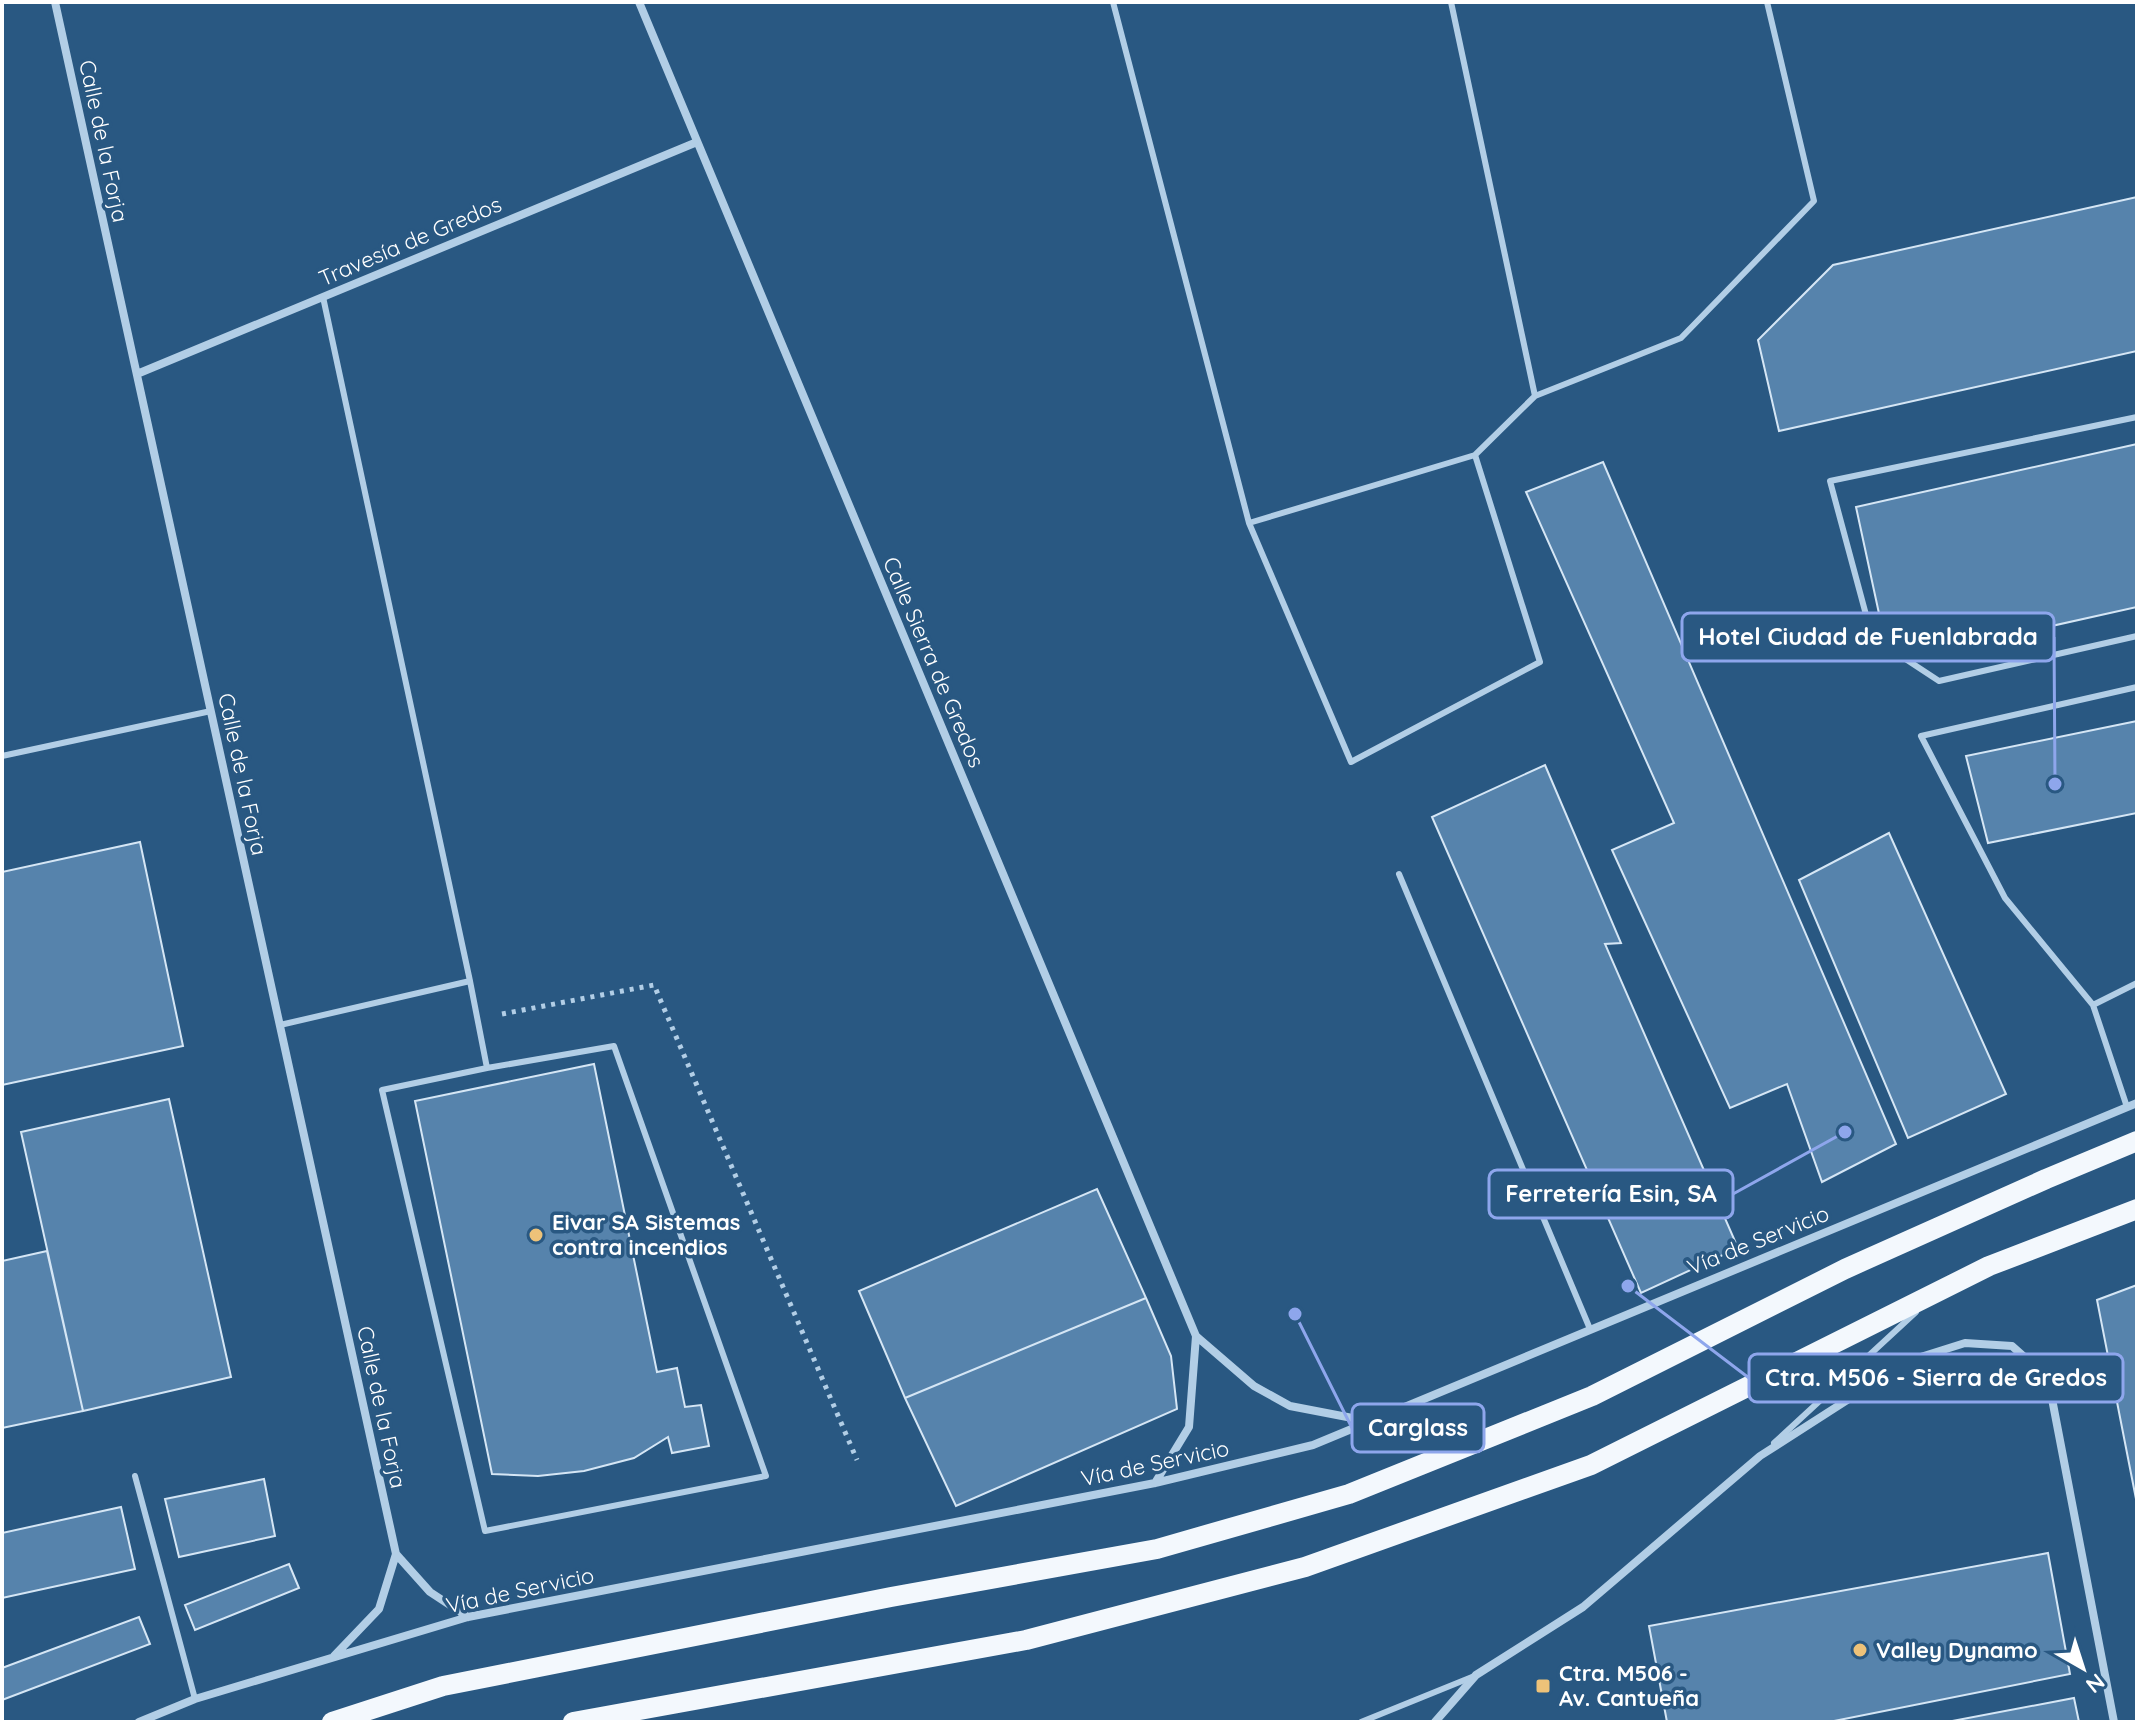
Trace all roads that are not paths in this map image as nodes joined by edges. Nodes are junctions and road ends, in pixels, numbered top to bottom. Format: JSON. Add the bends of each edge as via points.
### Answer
{"nodes":[{"id":1,"x":55,"y":2,"type":"edge"},
{"id":2,"x":639,"y":2,"type":"edge"},
{"id":3,"x":1113,"y":2,"type":"edge"},
{"id":4,"x":1451,"y":2,"type":"edge"},
{"id":5,"x":1767,"y":2,"type":"edge"},
{"id":6,"x":697,"y":142,"type":"junction"},
{"id":7,"x":323,"y":297,"type":"junction"},
{"id":8,"x":137,"y":374,"type":"junction"},
{"id":9,"x":1535,"y":396,"type":"junction"},
{"id":10,"x":2137,"y":417,"type":"edge"},
{"id":11,"x":1475,"y":455,"type":"junction"},
{"id":12,"x":1249,"y":523,"type":"junction"},
{"id":13,"x":2137,"y":636,"type":"edge"},
{"id":14,"x":2137,"y":687,"type":"edge"},
{"id":15,"x":211,"y":711,"type":"junction"},
{"id":16,"x":2,"y":756,"type":"edge"},
{"id":17,"x":1399,"y":874,"type":"dead end"},
{"id":18,"x":470,"y":981,"type":"junction"},
{"id":19,"x":2137,"y":983,"type":"edge"},
{"id":20,"x":2093,"y":1005,"type":"junction"},
{"id":21,"x":280,"y":1025,"type":"junction"},
{"id":22,"x":487,"y":1068,"type":"junction"},
{"id":23,"x":2137,"y":1103,"type":"edge"},
{"id":24,"x":2127,"y":1107,"type":"junction"},
{"id":25,"x":2137,"y":1141,"type":"edge"},
{"id":26,"x":2137,"y":1209,"type":"edge"},
{"id":27,"x":1935,"y":1294,"type":"junction"},
{"id":28,"x":1590,"y":1329,"type":"junction"},
{"id":29,"x":1196,"y":1336,"type":"junction"},
{"id":30,"x":1369,"y":1421,"type":"junction"},
{"id":31,"x":1760,"y":1456,"type":"junction"},
{"id":32,"x":135,"y":1476,"type":"dead end"},
{"id":33,"x":1155,"y":1483,"type":"junction"},
{"id":34,"x":396,"y":1554,"type":"junction"},
{"id":35,"x":468,"y":1617,"type":"junction"},
{"id":36,"x":334,"y":1657,"type":"junction"},
{"id":37,"x":1476,"y":1675,"type":"junction"},
{"id":38,"x":195,"y":1699,"type":"junction"},
{"id":39,"x":139,"y":1722,"type":"edge"},
{"id":40,"x":332,"y":1722,"type":"edge"},
{"id":41,"x":573,"y":1722,"type":"edge"},
{"id":42,"x":1361,"y":1722,"type":"edge"},
{"id":43,"x":1435,"y":1722,"type":"edge"},
{"id":44,"x":2114,"y":1722,"type":"edge"}],
"edges":[{"from":1,"to":8,"type":"street","name":"Calle de la Forja"},
{"from":2,"to":6,"type":"street","name":"Calle Sierra de Gredos"},
{"from":3,"to":12,"type":"lane"},
{"from":4,"to":9,"type":"lane"},
{"from":5,"to":9,"type":"lane","via":[[1814,201],[1681,338]]},
{"from":6,"to":7,"type":"street","name":"Travesía de Gredos"},
{"from":6,"to":29,"type":"street","name":"Calle Sierra de Gredos"},
{"from":7,"to":8,"type":"street","name":"Travesía de Gredos"},
{"from":7,"to":18,"type":"lane"},
{"from":8,"to":15,"type":"street","name":"Calle de la Forja"},
{"from":9,"to":11,"type":"lane"},
{"from":10,"to":13,"type":"lane","via":[[1830,481],[1872,637],[1939,681]]},
{"from":11,"to":12,"type":"lane"},
{"from":11,"to":12,"type":"lane","via":[[1540,662],[1351,762]]},
{"from":14,"to":20,"type":"lane","via":[[1921,736],[2005,898]]},
{"from":15,"to":16,"type":"lane"},
{"from":15,"to":21,"type":"street","name":"Calle de la Forja"},
{"from":17,"to":28,"type":"lane"},
{"from":18,"to":21,"type":"lane"},
{"from":18,"to":22,"type":"lane"},
{"from":19,"to":20,"type":"lane"},
{"from":20,"to":24,"type":"lane"},
{"from":21,"to":34,"type":"street","name":"Calle de la Forja"},
{"from":22,"to":22,"type":"lane","via":[[382,1090],[485,1531],[766,1476],[614,1046]]},
{"from":23,"to":24,"type":"street","name":"Vía de Servicio"},
{"from":24,"to":28,"type":"street","name":"Vía de Servicio"},
{"from":25,"to":40,"type":"main road","via":[[1845,1269],[1592,1396],[1349,1494],[1157,1549],[443,1686]]},
{"from":26,"to":27,"type":"main road","via":[[1989,1266]]},
{"from":27,"to":31,"type":"lane"},
{"from":27,"to":41,"type":"main road","via":[[1591,1465],[1305,1567],[1026,1640]]},
{"from":28,"to":30,"type":"street","name":"Vía de Servicio"},
{"from":29,"to":30,"type":"street","name":"Calle Sierra de Gredos","via":[[1254,1386],[1290,1406]]},
{"from":29,"to":33,"type":"street","name":"Calle Sierra de Gredos","via":[[1189,1427]]},
{"from":30,"to":33,"type":"street","name":"Vía de Servicio","via":[[1313,1445]]},
{"from":31,"to":37,"type":"street","via":[[1583,1607]]},
{"from":31,"to":44,"type":"street","via":[[1908,1361],[1965,1343],[2012,1346],[2048,1378]]},
{"from":32,"to":38,"type":"lane"},
{"from":33,"to":35,"type":"street","name":"Vía de Servicio"},
{"from":34,"to":35,"type":"street","name":"Calle de la Forja","via":[[430,1592]]},
{"from":34,"to":36,"type":"street","name":"Calle de la Forja","via":[[379,1609]]},
{"from":35,"to":36,"type":"street","name":"Vía de Servicio"},
{"from":36,"to":38,"type":"street","name":"Vía de Servicio"},
{"from":37,"to":42,"type":"lane"},
{"from":37,"to":43,"type":"street"},
{"from":38,"to":39,"type":"street","name":"Vía de Servicio"}]}
